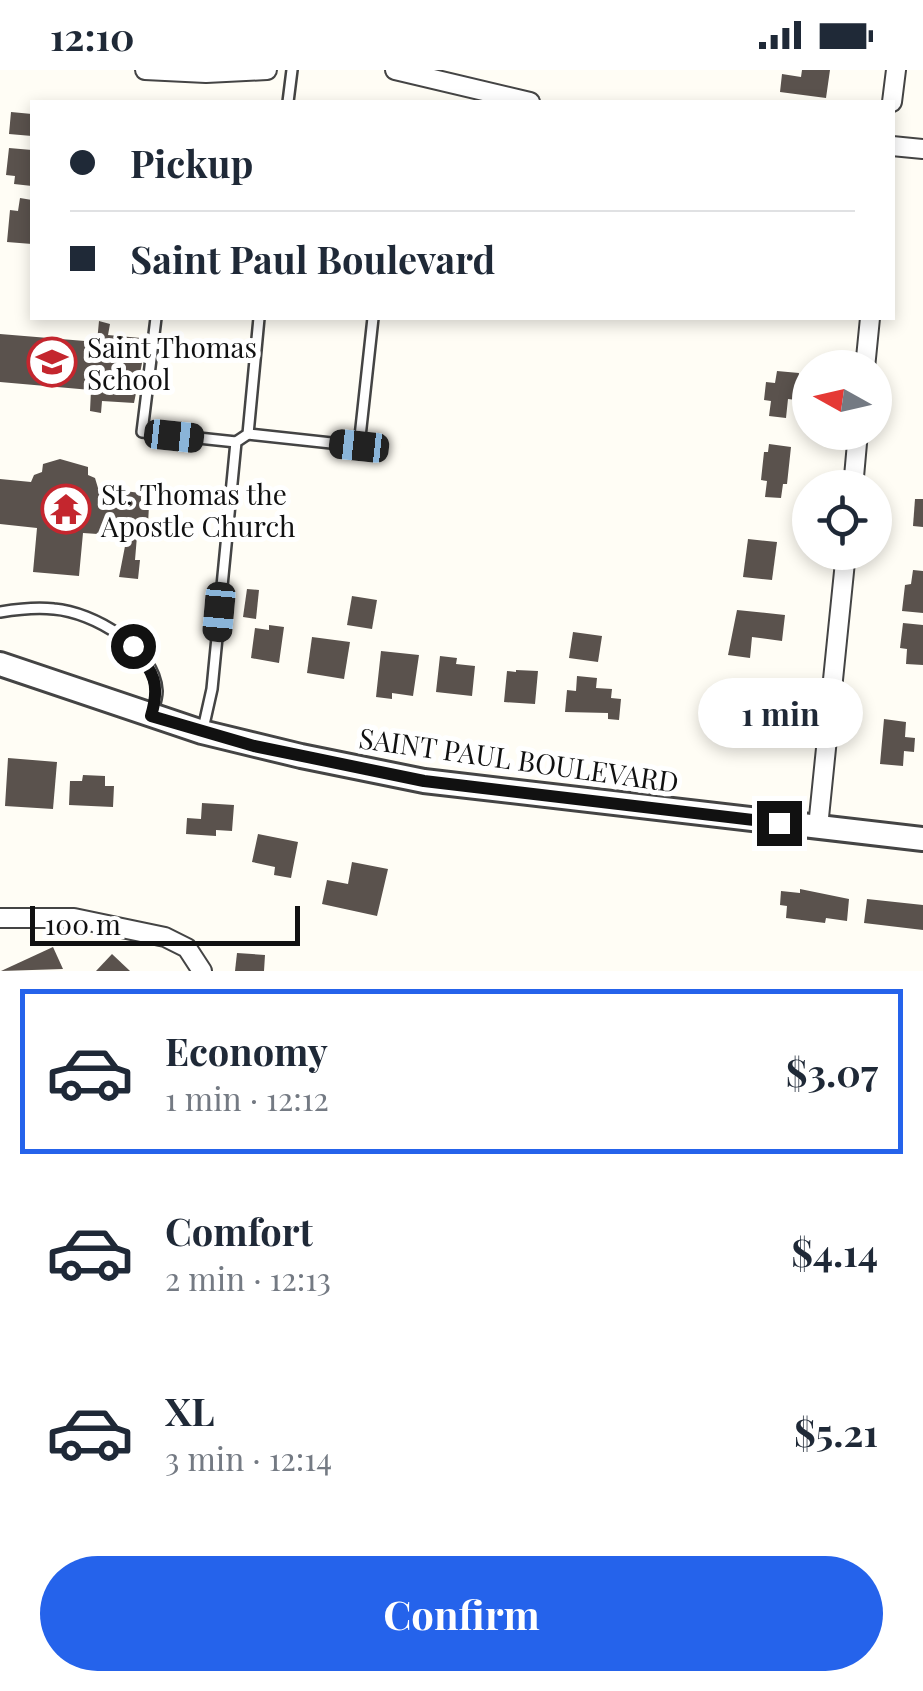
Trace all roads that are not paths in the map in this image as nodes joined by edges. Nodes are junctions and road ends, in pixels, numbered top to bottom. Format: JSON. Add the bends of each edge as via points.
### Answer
{"nodes":[{"id":1,"x":145,"y":70,"type":"edge"},
{"id":2,"x":267,"y":70,"type":"edge"},
{"id":3,"x":292,"y":70,"type":"edge"},
{"id":4,"x":395,"y":70,"type":"edge"},
{"id":5,"x":896,"y":70,"type":"edge"},
{"id":6,"x":288,"y":100,"type":"edge"},
{"id":7,"x":522,"y":100,"type":"edge"},
{"id":8,"x":892,"y":100,"type":"edge"},
{"id":9,"x":895,"y":146,"type":"edge"},
{"id":10,"x":923,"y":149,"type":"edge"},
{"id":11,"x":156,"y":320,"type":"edge"},
{"id":12,"x":260,"y":320,"type":"edge"},
{"id":13,"x":374,"y":320,"type":"edge"},
{"id":14,"x":870,"y":320,"type":"edge"},
{"id":15,"x":867,"y":350,"type":"edge"},
{"id":16,"x":248,"y":434,"type":"junction"},
{"id":17,"x":236,"y":442,"type":"junction"},
{"id":18,"x":844,"y":570,"type":"edge"},
{"id":19,"x":0,"y":612,"type":"edge"},
{"id":20,"x":0,"y":664,"type":"edge"},
{"id":21,"x":151,"y":716,"type":"junction"},
{"id":22,"x":202,"y":732,"type":"junction"},
{"id":23,"x":818,"y":827,"type":"junction"},
{"id":24,"x":923,"y":840,"type":"edge"},
{"id":25,"x":0,"y":918,"type":"edge"},
{"id":26,"x":202,"y":971,"type":"edge"}],
"edges":[{"from":1,"to":2,"type":"street"},
{"from":3,"to":6,"type":"lane"},
{"from":4,"to":7,"type":"street"},
{"from":5,"to":8,"type":"street"},
{"from":9,"to":10,"type":"street"},
{"from":11,"to":17,"type":"lane","via":[[142,432]]},
{"from":12,"to":16,"type":"lane"},
{"from":13,"to":16,"type":"lane","via":[[359,446]]},
{"from":14,"to":15,"type":"street"},
{"from":16,"to":17,"type":"lane"},
{"from":17,"to":22,"type":"lane"},
{"from":18,"to":23,"type":"street"},
{"from":19,"to":21,"type":"lane","via":[[57,609],[110,628],[152,671],[157,689]]},
{"from":20,"to":21,"type":"street","name":"SAINT PAUL BOULEVARD"},
{"from":21,"to":22,"type":"street","name":"SAINT PAUL BOULEVARD"},
{"from":22,"to":23,"type":"street","name":"SAINT PAUL BOULEVARD","via":[[424,781]]},
{"from":23,"to":24,"type":"street","name":"SAINT PAUL BOULEVARD"},
{"from":25,"to":26,"type":"street","via":[[74,918],[165,938],[187,948]]}]}
